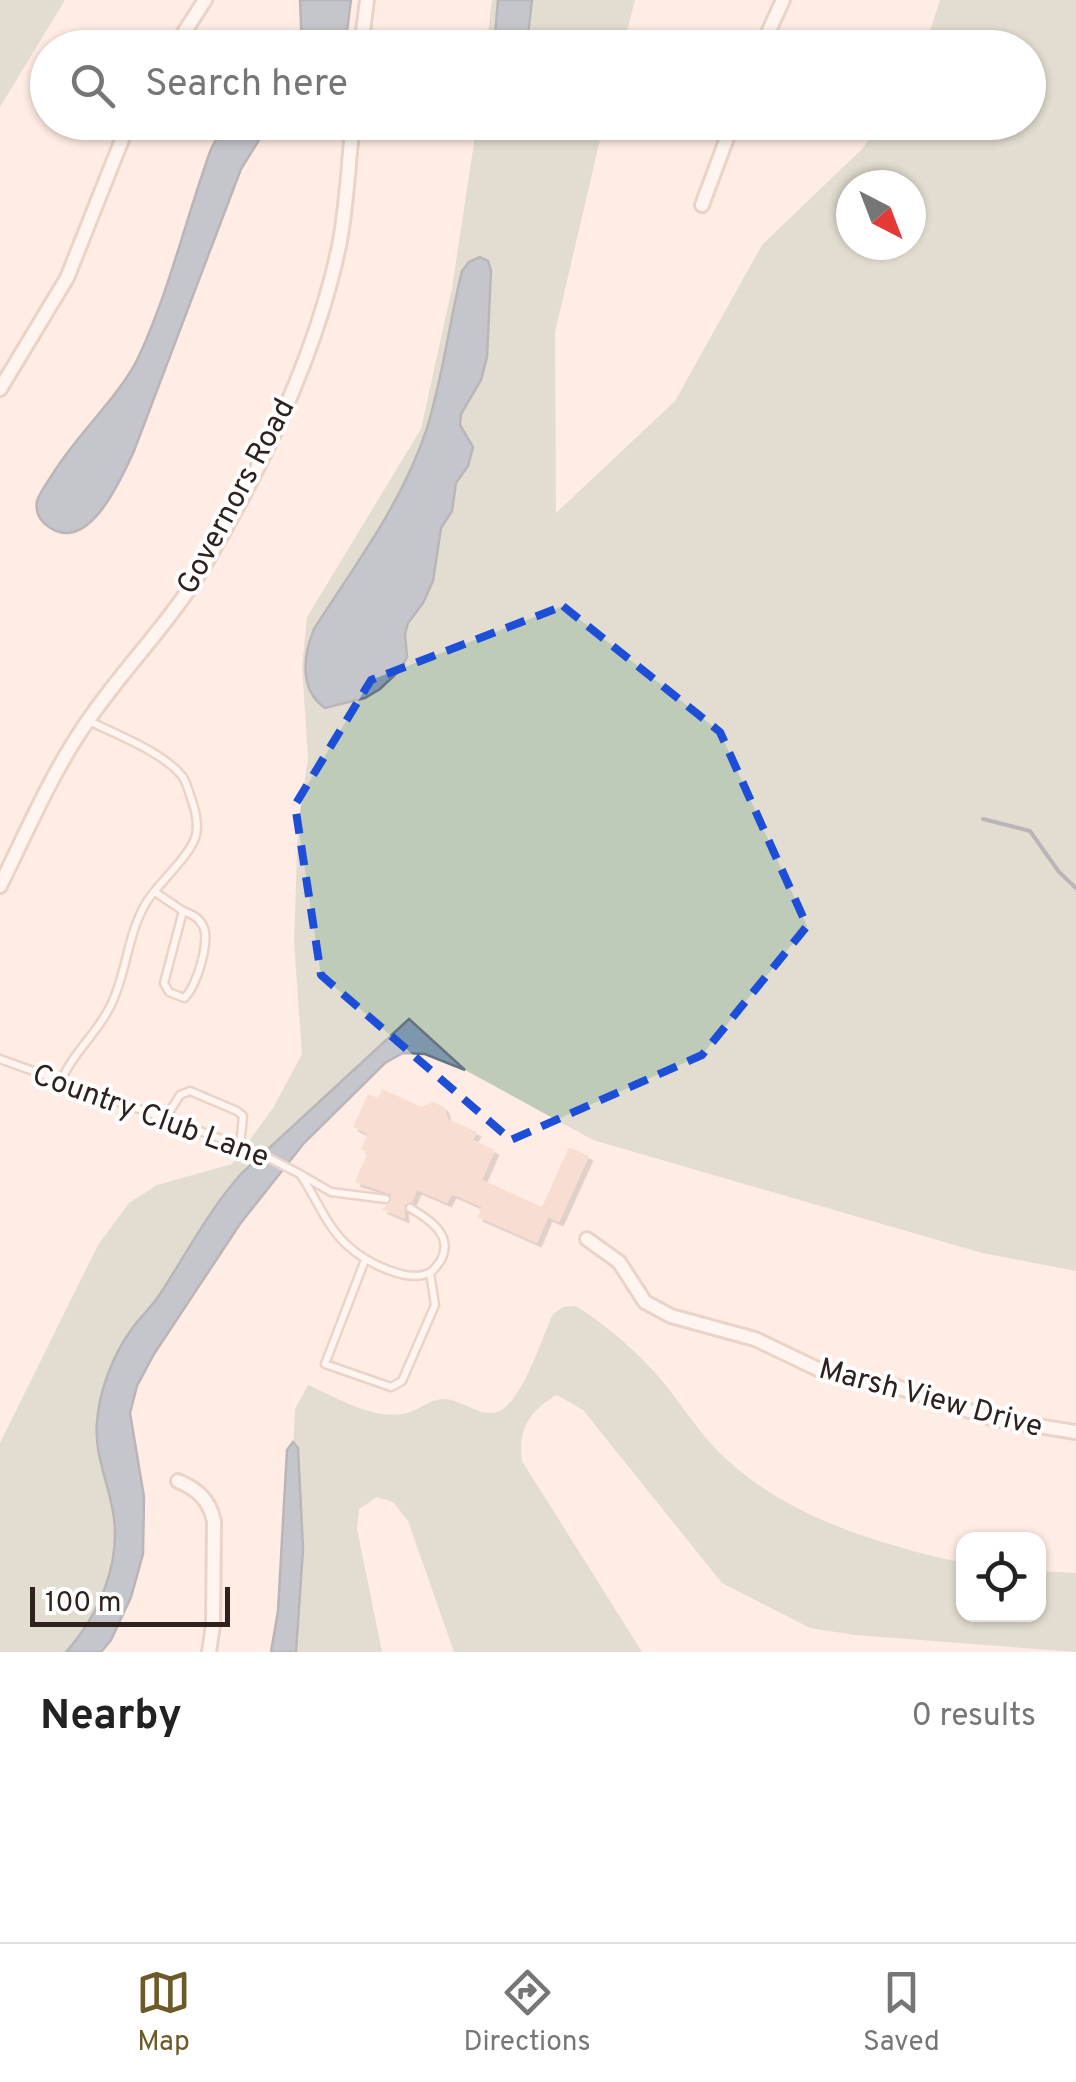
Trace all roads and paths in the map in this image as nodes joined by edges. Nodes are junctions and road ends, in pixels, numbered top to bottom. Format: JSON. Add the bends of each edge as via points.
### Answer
{"nodes":[{"id":1,"x":205,"y":0,"type":"edge"},
{"id":2,"x":366,"y":0,"type":"edge"},
{"id":3,"x":783,"y":0,"type":"edge"},
{"id":4,"x":186,"y":30,"type":"edge"},
{"id":5,"x":363,"y":30,"type":"edge"},
{"id":6,"x":769,"y":30,"type":"edge"},
{"id":7,"x":121,"y":140,"type":"edge"},
{"id":8,"x":350,"y":140,"type":"edge"},
{"id":9,"x":726,"y":140,"type":"edge"},
{"id":10,"x":702,"y":205,"type":"dead end"},
{"id":11,"x":0,"y":389,"type":"edge"},
{"id":12,"x":88,"y":720,"type":"junction"},
{"id":13,"x":0,"y":886,"type":"edge"},
{"id":14,"x":155,"y":892,"type":"junction"},
{"id":15,"x":182,"y":912,"type":"junction"},
{"id":16,"x":0,"y":1059,"type":"edge"},
{"id":17,"x":62,"y":1081,"type":"junction"},
{"id":18,"x":165,"y":1119,"type":"junction"},
{"id":19,"x":240,"y":1146,"type":"junction"},
{"id":20,"x":300,"y":1174,"type":"junction"},
{"id":21,"x":386,"y":1198,"type":"dead end"},
{"id":22,"x":410,"y":1208,"type":"dead end"},
{"id":23,"x":587,"y":1239,"type":"dead end"},
{"id":24,"x":365,"y":1260,"type":"junction"},
{"id":25,"x":430,"y":1273,"type":"junction"},
{"id":26,"x":1076,"y":1432,"type":"edge"},
{"id":27,"x":178,"y":1481,"type":"dead end"},
{"id":28,"x":208,"y":1652,"type":"edge"}],
"edges":[{"from":1,"to":4,"type":"street"},
{"from":2,"to":5,"type":"street"},
{"from":3,"to":6,"type":"street"},
{"from":7,"to":11,"type":"street","via":[[66,278]]},
{"from":8,"to":12,"type":"street","name":"Governors Road","via":[[339,247],[304,364],[202,569]]},
{"from":9,"to":10,"type":"street"},
{"from":12,"to":13,"type":"street","name":"Governors Road"},
{"from":12,"to":14,"type":"lane","via":[[182,776],[196,835]]},
{"from":14,"to":15,"type":"lane"},
{"from":14,"to":17,"type":"lane","via":[[128,942],[114,1000]]},
{"from":15,"to":15,"type":"lane","via":[[164,983],[184,998],[195,987],[206,938],[196,916]]},
{"from":16,"to":17,"type":"lane","name":"Country Club Lane"},
{"from":17,"to":18,"type":"lane","name":"Country Club Lane"},
{"from":18,"to":19,"type":"lane","name":"Country Club Lane"},
{"from":18,"to":19,"type":"lane","via":[[190,1090],[243,1116]]},
{"from":19,"to":20,"type":"lane","name":"Country Club Lane"},
{"from":20,"to":21,"type":"lane","name":"Country Club Lane","via":[[331,1192]]},
{"from":20,"to":24,"type":"lane","name":"Country Club Lane","via":[[334,1232]]},
{"from":22,"to":25,"type":"lane","via":[[444,1239]]},
{"from":23,"to":26,"type":"street","name":"Marsh View Drive","via":[[619,1262],[645,1302],[671,1316],[754,1339],[824,1372],[888,1384],[994,1419]]},
{"from":24,"to":25,"type":"lane","name":"Country Club Lane","via":[[387,1270]]},
{"from":24,"to":25,"type":"lane","via":[[325,1364],[391,1388],[402,1381],[435,1305]]},
{"from":27,"to":28,"type":"street","via":[[198,1490],[214,1521]]}]}
